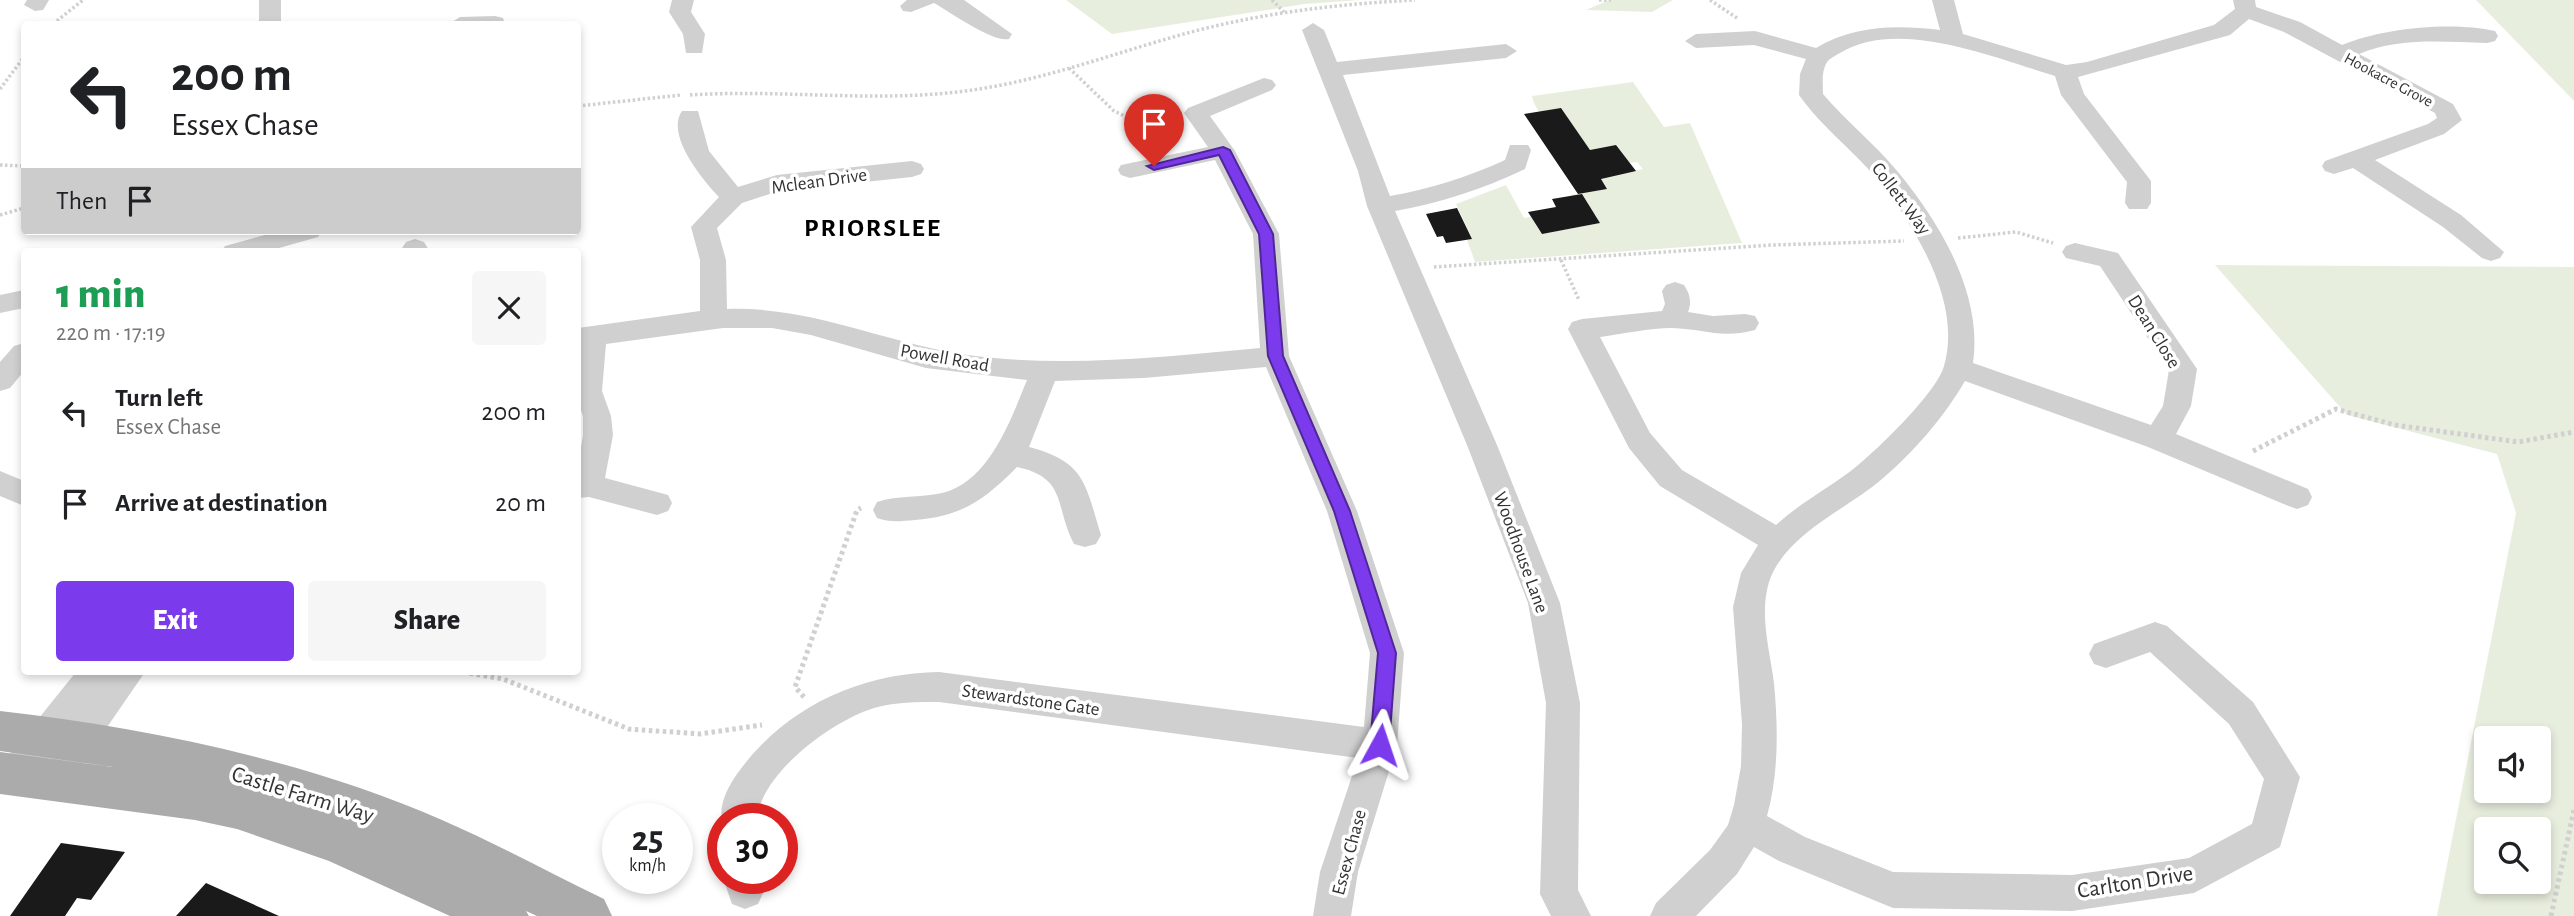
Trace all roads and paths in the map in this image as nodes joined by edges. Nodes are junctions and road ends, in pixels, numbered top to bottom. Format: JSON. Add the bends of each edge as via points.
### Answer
{"nodes":[{"id":1,"x":83,"y":0,"type":"edge"},
{"id":2,"x":270,"y":0,"type":"edge"},
{"id":3,"x":477,"y":0,"type":"edge"},
{"id":4,"x":683,"y":0,"type":"edge"},
{"id":5,"x":1272,"y":0,"type":"edge"},
{"id":6,"x":1399,"y":0,"type":"edge"},
{"id":7,"x":1415,"y":0,"type":"edge"},
{"id":8,"x":1599,"y":0,"type":"edge"},
{"id":9,"x":1611,"y":0,"type":"edge"},
{"id":10,"x":1710,"y":0,"type":"edge"},
{"id":11,"x":1942,"y":0,"type":"edge"},
{"id":12,"x":949,"y":2,"type":"edge"},
{"id":13,"x":2245,"y":5,"type":"edge"},
{"id":14,"x":1284,"y":12,"type":"junction"},
{"id":15,"x":57,"y":21,"type":"edge"},
{"id":16,"x":270,"y":21,"type":"edge"},
{"id":17,"x":462,"y":21,"type":"edge"},
{"id":18,"x":1741,"y":28,"type":"junction"},
{"id":19,"x":1312,"y":30,"type":"dead end"},
{"id":20,"x":1001,"y":34,"type":"dead end"},
{"id":21,"x":2487,"y":36,"type":"dead end"},
{"id":22,"x":1953,"y":38,"type":"junction"},
{"id":23,"x":1696,"y":41,"type":"dead end"},
{"id":24,"x":695,"y":48,"type":"dead end"},
{"id":25,"x":1506,"y":51,"type":"dead end"},
{"id":26,"x":2340,"y":54,"type":"junction"},
{"id":27,"x":1819,"y":56,"type":"junction"},
{"id":28,"x":21,"y":61,"type":"edge"},
{"id":29,"x":1069,"y":67,"type":"junction"},
{"id":30,"x":1329,"y":70,"type":"junction"},
{"id":31,"x":2064,"y":72,"type":"junction"},
{"id":32,"x":1264,"y":85,"type":"dead end"},
{"id":33,"x":0,"y":89,"type":"edge"},
{"id":34,"x":581,"y":106,"type":"edge"},
{"id":35,"x":691,"y":116,"type":"dead end"},
{"id":36,"x":1223,"y":150,"type":"junction"},
{"id":37,"x":1525,"y":162,"type":"dead end"},
{"id":38,"x":0,"y":165,"type":"edge"},
{"id":39,"x":21,"y":166,"type":"edge"},
{"id":40,"x":912,"y":169,"type":"dead end"},
{"id":41,"x":1130,"y":170,"type":"dead end"},
{"id":42,"x":733,"y":197,"type":"junction"},
{"id":43,"x":2138,"y":202,"type":"dead end"},
{"id":44,"x":1380,"y":206,"type":"junction"},
{"id":45,"x":21,"y":209,"type":"edge"},
{"id":46,"x":0,"y":215,"type":"edge"},
{"id":47,"x":296,"y":235,"type":"edge"},
{"id":48,"x":1933,"y":240,"type":"junction"},
{"id":49,"x":249,"y":248,"type":"edge"},
{"id":50,"x":2075,"y":252,"type":"joint"},
{"id":51,"x":2491,"y":252,"type":"dead end"},
{"id":52,"x":1561,"y":260,"type":"junction"},
{"id":53,"x":1409,"y":268,"type":"junction"},
{"id":54,"x":1675,"y":291,"type":"dead end"},
{"id":55,"x":21,"y":300,"type":"edge"},
{"id":56,"x":0,"y":304,"type":"edge"},
{"id":57,"x":1579,"y":313,"type":"junction"},
{"id":58,"x":714,"y":317,"type":"junction"},
{"id":59,"x":1658,"y":321,"type":"junction"},
{"id":60,"x":1745,"y":324,"type":"dead end"},
{"id":61,"x":585,"y":336,"type":"edge"},
{"id":62,"x":1275,"y":356,"type":"junction"},
{"id":63,"x":21,"y":357,"type":"edge"},
{"id":64,"x":1958,"y":368,"type":"junction"},
{"id":65,"x":1045,"y":371,"type":"junction"},
{"id":66,"x":0,"y":382,"type":"edge"},
{"id":67,"x":2574,"y":432,"type":"edge"},
{"id":68,"x":2158,"y":439,"type":"junction"},
{"id":69,"x":1011,"y":454,"type":"junction"},
{"id":70,"x":2225,"y":467,"type":"junction"},
{"id":71,"x":0,"y":483,"type":"edge"},
{"id":72,"x":583,"y":486,"type":"edge"},
{"id":73,"x":21,"y":493,"type":"edge"},
{"id":74,"x":2297,"y":497,"type":"dead end"},
{"id":75,"x":657,"y":503,"type":"dead end"},
{"id":76,"x":877,"y":508,"type":"joint"},
{"id":77,"x":1086,"y":535,"type":"dead end"},
{"id":78,"x":1778,"y":542,"type":"junction"},
{"id":79,"x":2106,"y":654,"type":"dead end"},
{"id":80,"x":94,"y":675,"type":"edge"},
{"id":81,"x":125,"y":675,"type":"edge"},
{"id":82,"x":478,"y":675,"type":"edge"},
{"id":83,"x":813,"y":722,"type":"junction"},
{"id":84,"x":0,"y":731,"type":"edge"},
{"id":85,"x":1380,"y":745,"type":"junction"},
{"id":86,"x":38,"y":760,"type":"edge"},
{"id":87,"x":742,"y":803,"type":"edge"},
{"id":88,"x":2574,"y":810,"type":"edge"},
{"id":89,"x":1747,"y":824,"type":"junction"},
{"id":90,"x":503,"y":916,"type":"edge"},
{"id":91,"x":587,"y":916,"type":"edge"},
{"id":92,"x":1332,"y":916,"type":"edge"},
{"id":93,"x":1572,"y":916,"type":"edge"},
{"id":94,"x":1669,"y":916,"type":"edge"},
{"id":95,"x":2550,"y":916,"type":"edge"}],
"edges":[{"from":1,"to":15,"type":"path"},
{"from":2,"to":16,"type":"street"},
{"from":3,"to":17,"type":"street"},
{"from":4,"to":24,"type":"street","via":[[680,12],[694,34]]},
{"from":5,"to":14,"type":"path"},
{"from":6,"to":7,"type":"path"},
{"from":6,"to":14,"type":"path"},
{"from":8,"to":9,"type":"path"},
{"from":10,"to":18,"type":"path"},
{"from":11,"to":22,"type":"street"},
{"from":12,"to":20,"type":"street"},
{"from":13,"to":26,"type":"street","name":"Hookacre Grove"},
{"from":13,"to":31,"type":"street","via":[[2222,30],[2101,66]]},
{"from":14,"to":29,"type":"path","via":[[1217,25]]},
{"from":18,"to":23,"type":"street"},
{"from":18,"to":27,"type":"street"},
{"from":19,"to":30,"type":"street","name":"Woodhouse Lane"},
{"from":21,"to":26,"type":"street","via":[[2390,36]]},
{"from":22,"to":27,"type":"street","via":[[1874,34],[1842,42]]},
{"from":22,"to":31,"type":"street"},
{"from":25,"to":30,"type":"street"},
{"from":26,"to":51,"type":"street","name":"Hookacre Grove","via":[[2445,109],[2450,120],[2344,162],[2452,221]]},
{"from":27,"to":48,"type":"street","name":"Collett Way","via":[[1811,74],[1811,95],[1874,160]]},
{"from":28,"to":33,"type":"path"},
{"from":29,"to":34,"type":"path","via":[[967,90],[911,96],[708,93]]},
{"from":29,"to":36,"type":"path","via":[[1114,111],[1171,139]]},
{"from":30,"to":44,"type":"street","name":"Woodhouse Lane"},
{"from":31,"to":43,"type":"street","via":[[2073,95],[2138,181]]},
{"from":32,"to":36,"type":"street","name":"Essex Chase","via":[[1196,113]]},
{"from":35,"to":42,"type":"street","via":[[690,131],[704,167]]},
{"from":36,"to":41,"type":"street"},
{"from":36,"to":62,"type":"street","name":"Essex Chase","via":[[1266,234]]},
{"from":37,"to":44,"type":"street","via":[[1436,197]]},
{"from":38,"to":39,"type":"path"},
{"from":40,"to":42,"type":"street","name":"Mclean Drive","via":[[777,183]]},
{"from":42,"to":58,"type":"street","name":"Mclean Drive","via":[[704,228],[713,260]]},
{"from":44,"to":53,"type":"street","name":"Woodhouse Lane"},
{"from":45,"to":46,"type":"path"},
{"from":47,"to":49,"type":"street"},
{"from":48,"to":50,"type":"path","via":[[2016,232]]},
{"from":48,"to":52,"type":"path","via":[[1772,245]]},
{"from":48,"to":64,"type":"street","name":"Collett Way","via":[[1960,324]]},
{"from":50,"to":68,"type":"street","name":"Dean Close","via":[[2109,259],[2183,369],[2177,406]]},
{"from":52,"to":53,"type":"path"},
{"from":52,"to":57,"type":"path"},
{"from":53,"to":93,"type":"street","name":"Woodhouse Lane","via":[[1544,603],[1563,703],[1559,894]]},
{"from":54,"to":59,"type":"street","via":[[1678,304]]},
{"from":55,"to":56,"type":"street"},
{"from":57,"to":59,"type":"street"},
{"from":57,"to":78,"type":"street","via":[[1639,440],[1671,478]]},
{"from":58,"to":61,"type":"street","name":"Powell Road"},
{"from":58,"to":65,"type":"street","name":"Powell Road","via":[[774,319],[927,358]]},
{"from":59,"to":60,"type":"street"},
{"from":61,"to":72,"type":"street","via":[[588,391],[598,435]]},
{"from":62,"to":65,"type":"street","name":"Powell Road","via":[[1164,369]]},
{"from":62,"to":85,"type":"street","name":"Essex Chase","via":[[1342,511],[1387,653]]},
{"from":63,"to":66,"type":"street"},
{"from":64,"to":68,"type":"street"},
{"from":64,"to":78,"type":"street","via":[[1923,418],[1871,471]]},
{"from":65,"to":69,"type":"street"},
{"from":67,"to":70,"type":"path","via":[[2518,442],[2384,423],[2336,409]]},
{"from":68,"to":70,"type":"street"},
{"from":69,"to":76,"type":"street","via":[[957,503],[940,508]]},
{"from":69,"to":77,"type":"street","via":[[1060,468]]},
{"from":70,"to":74,"type":"street"},
{"from":71,"to":73,"type":"street"},
{"from":72,"to":75,"type":"street"},
{"from":76,"to":83,"type":"path","via":[[857,510],[795,687]]},
{"from":78,"to":89,"type":"street","via":[[1756,574],[1748,612],[1759,698],[1760,751]]},
{"from":79,"to":89,"type":"street","name":"Carlton Drive","via":[[2155,636],[2241,713],[2282,777],[2267,835],[2194,876],[2071,893],[1893,890],[1792,849]]},
{"from":80,"to":86,"type":"street"},
{"from":81,"to":86,"type":"street"},
{"from":82,"to":83,"type":"path","via":[[503,680],[629,729],[700,734],[750,724]]},
{"from":83,"to":85,"type":"street","name":"Stewardstone Gate","via":[[895,689],[939,687]]},
{"from":83,"to":87,"type":"street","name":"Stewardstone Gate","via":[[778,752],[743,795]]},
{"from":84,"to":86,"type":"main road","name":"Castle Farm Way"},
{"from":85,"to":92,"type":"street","name":"Essex Chase","via":[[1339,872]]},
{"from":86,"to":90,"type":"main road","name":"Castle Farm Way","via":[[237,808],[350,847]]},
{"from":86,"to":91,"type":"main road","name":"Castle Farm Way","via":[[280,783],[425,835]]},
{"from":88,"to":95,"type":"path"},
{"from":89,"to":94,"type":"street","via":[[1719,867]]}]}
